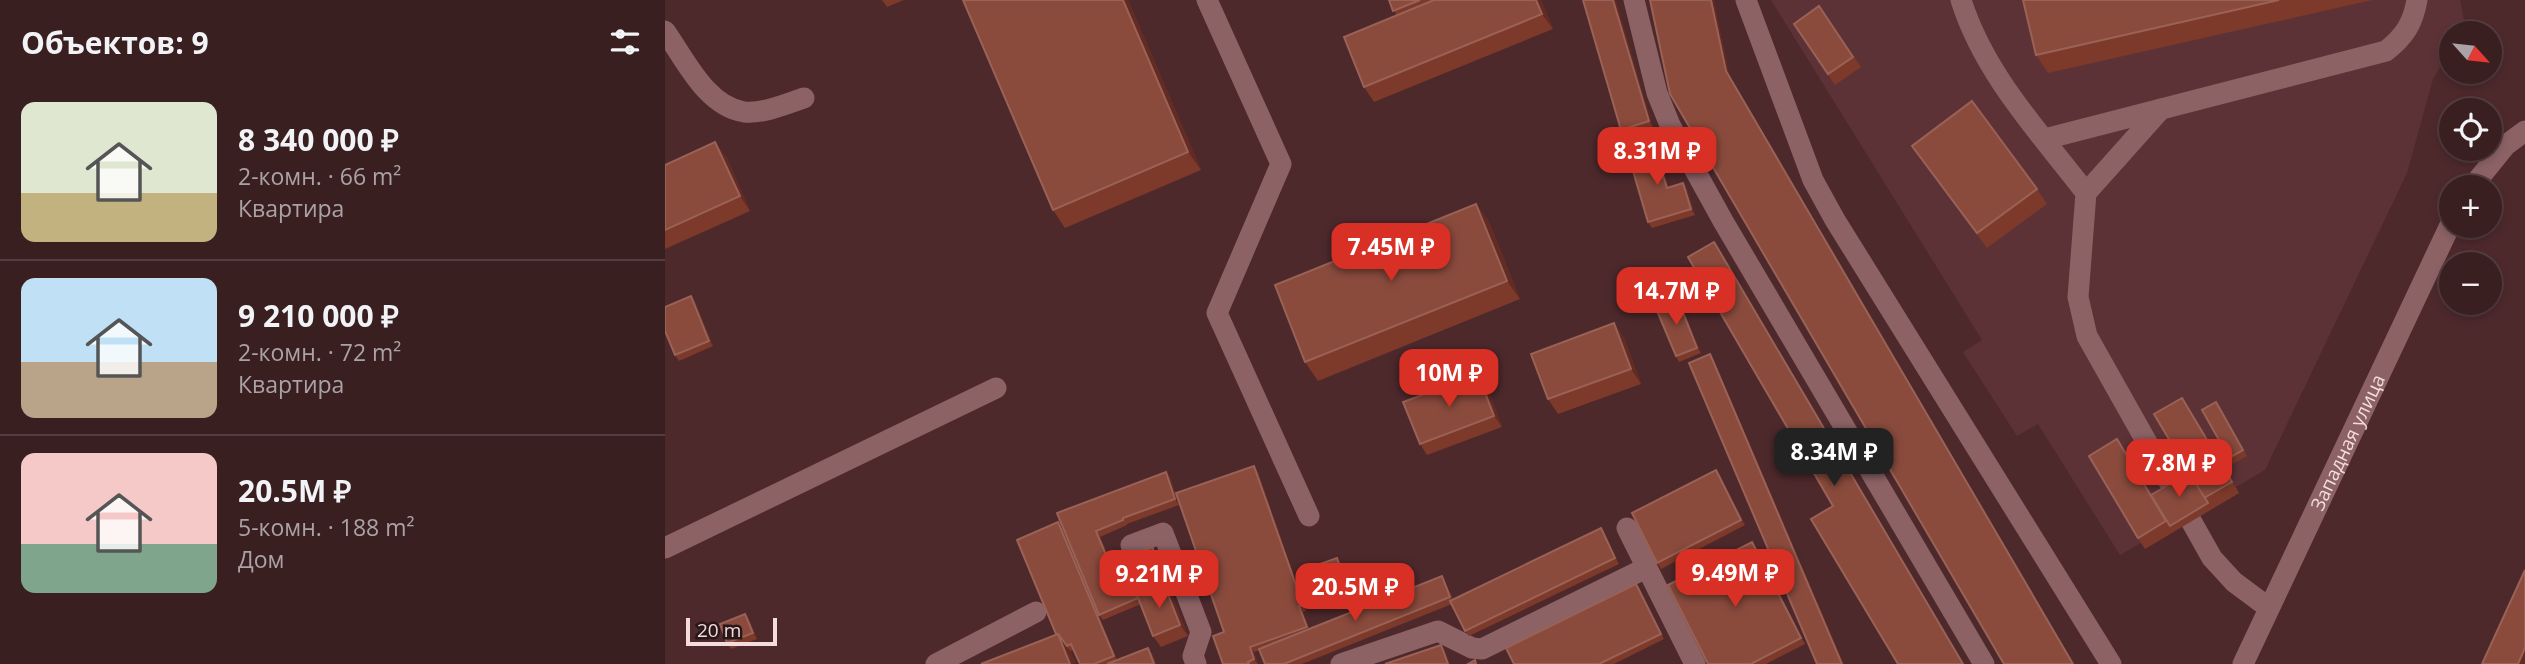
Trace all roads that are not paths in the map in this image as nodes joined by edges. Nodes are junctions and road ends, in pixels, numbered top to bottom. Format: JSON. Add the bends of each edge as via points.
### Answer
{"nodes":[{"id":1,"x":1207,"y":0,"type":"edge"},
{"id":2,"x":1634,"y":0,"type":"edge"},
{"id":3,"x":1746,"y":0,"type":"edge"},
{"id":4,"x":1961,"y":0,"type":"edge"},
{"id":5,"x":2417,"y":0,"type":"edge"},
{"id":6,"x":665,"y":30,"type":"edge"},
{"id":7,"x":804,"y":98,"type":"dead end"},
{"id":8,"x":2161,"y":109,"type":"junction"},
{"id":9,"x":2525,"y":131,"type":"edge"},
{"id":10,"x":2045,"y":139,"type":"junction"},
{"id":11,"x":2482,"y":175,"type":"edge"},
{"id":12,"x":2086,"y":193,"type":"junction"},
{"id":13,"x":2444,"y":238,"type":"edge"},
{"id":14,"x":996,"y":388,"type":"dead end"},
{"id":15,"x":1309,"y":516,"type":"dead end"},
{"id":16,"x":1627,"y":528,"type":"dead end"},
{"id":17,"x":1131,"y":545,"type":"dead end"},
{"id":18,"x":665,"y":548,"type":"edge"},
{"id":19,"x":1646,"y":568,"type":"junction"},
{"id":20,"x":2269,"y":608,"type":"junction"},
{"id":21,"x":1036,"y":612,"type":"dead end"},
{"id":22,"x":936,"y":664,"type":"edge"},
{"id":23,"x":1196,"y":664,"type":"edge"},
{"id":24,"x":1341,"y":664,"type":"edge"},
{"id":25,"x":1695,"y":664,"type":"edge"},
{"id":26,"x":1984,"y":664,"type":"edge"},
{"id":27,"x":2111,"y":664,"type":"edge"},
{"id":28,"x":2243,"y":664,"type":"edge"}],
"edges":[{"from":1,"to":15,"type":"street","via":[[1281,164],[1217,313]]},
{"from":2,"to":26,"type":"street","via":[[1666,118]]},
{"from":3,"to":27,"type":"street","via":[[1818,190]]},
{"from":4,"to":10,"type":"street","via":[[1998,78]]},
{"from":5,"to":8,"type":"street","via":[[2408,29],[2386,51]]},
{"from":6,"to":7,"type":"street","via":[[706,90],[725,105],[745,112]]},
{"from":8,"to":10,"type":"street"},
{"from":8,"to":12,"type":"street"},
{"from":9,"to":11,"type":"street","via":[[2506,145]]},
{"from":10,"to":12,"type":"street"},
{"from":12,"to":20,"type":"street","via":[[2078,297],[2087,336],[2212,558],[2234,582]]},
{"from":13,"to":20,"type":"street","name":"Западная улица"},
{"from":14,"to":18,"type":"street"},
{"from":16,"to":19,"type":"street"},
{"from":17,"to":23,"type":"street","via":[[1163,533],[1201,632],[1193,656]]},
{"from":19,"to":24,"type":"street","via":[[1482,649],[1438,631]]},
{"from":19,"to":25,"type":"street"},
{"from":20,"to":28,"type":"street","name":"Западная улица"},
{"from":21,"to":22,"type":"street"}]}
